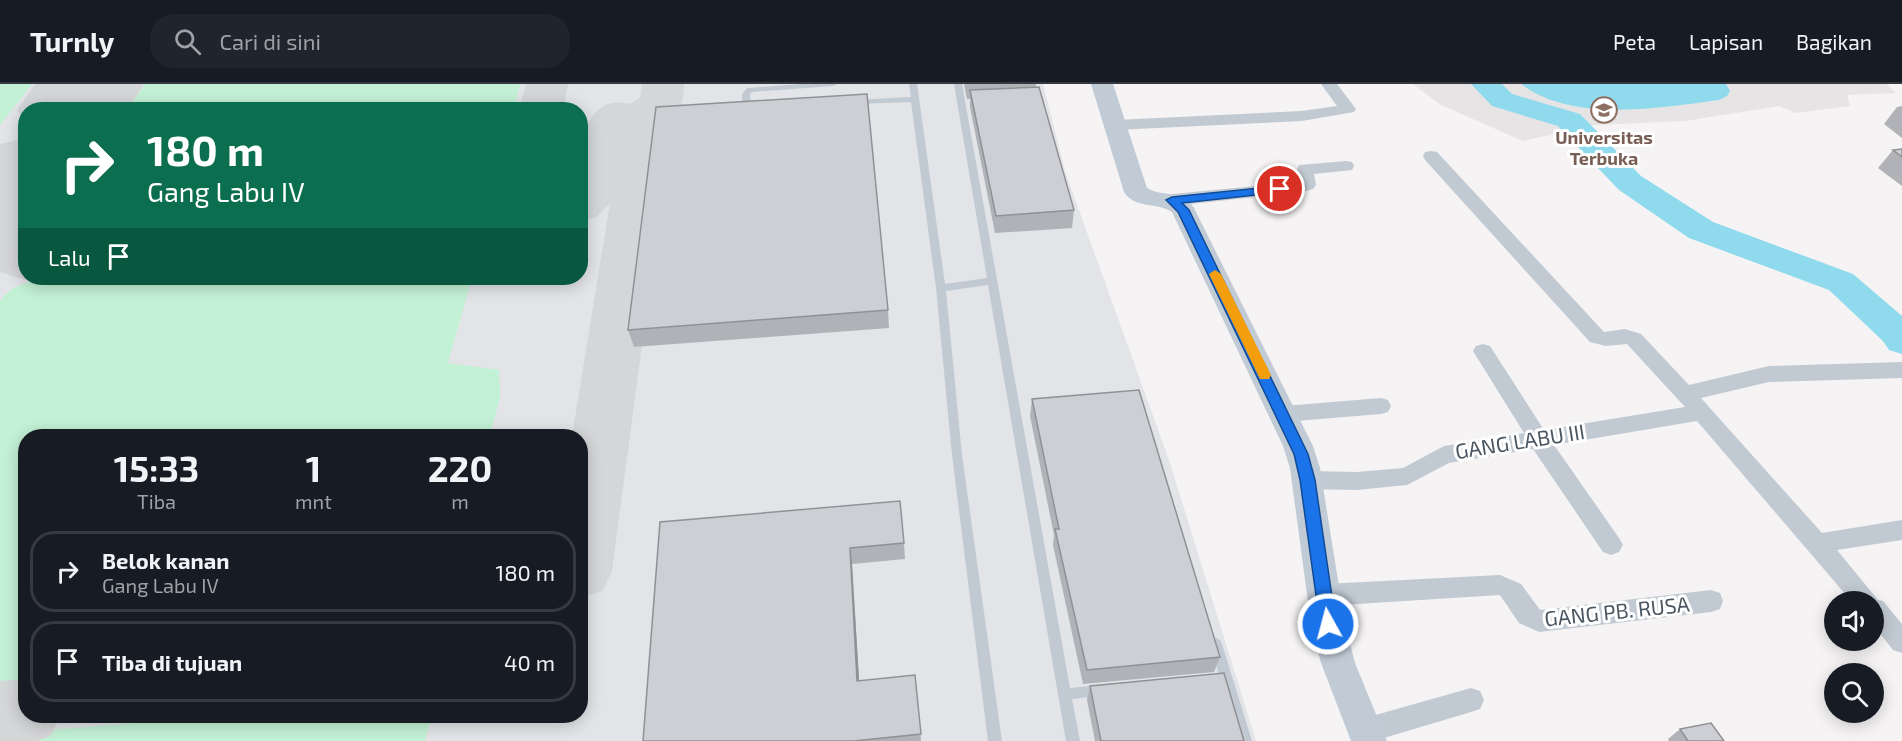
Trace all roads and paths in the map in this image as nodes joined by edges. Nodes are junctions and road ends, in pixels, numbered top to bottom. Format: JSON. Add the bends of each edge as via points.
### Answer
{"nodes":[{"id":1,"x":833,"y":84,"type":"edge"},
{"id":2,"x":912,"y":84,"type":"edge"},
{"id":3,"x":958,"y":84,"type":"edge"},
{"id":4,"x":1102,"y":84,"type":"edge"},
{"id":5,"x":1329,"y":84,"type":"edge"},
{"id":6,"x":915,"y":99,"type":"junction"},
{"id":7,"x":843,"y":103,"type":"edge"},
{"id":8,"x":759,"y":108,"type":"edge"},
{"id":9,"x":747,"y":109,"type":"junction"},
{"id":10,"x":736,"y":110,"type":"edge"},
{"id":11,"x":1116,"y":125,"type":"junction"},
{"id":12,"x":1431,"y":156,"type":"dead end"},
{"id":13,"x":1346,"y":166,"type":"dead end"},
{"id":14,"x":1172,"y":200,"type":"junction"},
{"id":15,"x":992,"y":281,"type":"junction"},
{"id":16,"x":941,"y":288,"type":"junction"},
{"id":17,"x":1483,"y":351,"type":"dead end"},
{"id":18,"x":1902,"y":370,"type":"edge"},
{"id":19,"x":1685,"y":394,"type":"junction"},
{"id":20,"x":1381,"y":406,"type":"dead end"},
{"id":21,"x":1701,"y":412,"type":"junction"},
{"id":22,"x":1284,"y":414,"type":"junction"},
{"id":23,"x":1539,"y":440,"type":"junction"},
{"id":24,"x":1307,"y":480,"type":"junction"},
{"id":25,"x":1902,"y":530,"type":"edge"},
{"id":26,"x":1816,"y":543,"type":"junction"},
{"id":27,"x":1611,"y":545,"type":"dead end"},
{"id":28,"x":1857,"y":591,"type":"edge"},
{"id":29,"x":1325,"y":595,"type":"junction"},
{"id":30,"x":1711,"y":601,"type":"dead end"},
{"id":31,"x":1884,"y":621,"type":"edge"},
{"id":32,"x":1213,"y":634,"type":"edge"},
{"id":33,"x":1902,"y":642,"type":"edge"},
{"id":34,"x":1111,"y":690,"type":"edge"},
{"id":35,"x":1065,"y":694,"type":"junction"},
{"id":36,"x":1471,"y":700,"type":"dead end"},
{"id":37,"x":1367,"y":736,"type":"edge"},
{"id":38,"x":994,"y":741,"type":"edge"},
{"id":39,"x":1073,"y":741,"type":"edge"},
{"id":40,"x":1245,"y":741,"type":"edge"}],
"edges":[{"from":1,"to":9,"type":"lane","via":[[750,90],[746,94]]},
{"from":2,"to":6,"type":"lane"},
{"from":3,"to":15,"type":"lane","via":[[967,103]]},
{"from":4,"to":11,"type":"street"},
{"from":5,"to":11,"type":"street","via":[[1348,109],[1302,116]]},
{"from":6,"to":7,"type":"lane"},
{"from":6,"to":16,"type":"lane"},
{"from":8,"to":9,"type":"lane"},
{"from":9,"to":10,"type":"lane"},
{"from":11,"to":14,"type":"street","via":[[1136,192],[1152,200]]},
{"from":12,"to":19,"type":"street","via":[[1597,337],[1631,337]]},
{"from":13,"to":14,"type":"street","via":[[1305,169],[1307,185],[1303,187]]},
{"from":14,"to":22,"type":"street","via":[[1183,210]]},
{"from":15,"to":16,"type":"lane"},
{"from":15,"to":35,"type":"lane"},
{"from":16,"to":38,"type":"lane","via":[[957,455]]},
{"from":17,"to":23,"type":"street"},
{"from":18,"to":19,"type":"street","via":[[1769,374]]},
{"from":19,"to":21,"type":"street"},
{"from":20,"to":22,"type":"street"},
{"from":21,"to":23,"type":"street","name":"GANG LABU III"},
{"from":21,"to":26,"type":"street"},
{"from":22,"to":24,"type":"street"},
{"from":23,"to":24,"type":"street","name":"GANG LABU III","via":[[1444,455],[1407,476]]},
{"from":23,"to":27,"type":"street"},
{"from":24,"to":29,"type":"street"},
{"from":25,"to":26,"type":"street"},
{"from":26,"to":28,"type":"street"},
{"from":29,"to":30,"type":"street","name":"GANG PB. RUSA","via":[[1500,585],[1511,589],[1530,618],[1539,621]]},
{"from":29,"to":37,"type":"street","via":[[1338,663]]},
{"from":31,"to":33,"type":"street"},
{"from":32,"to":40,"type":"lane","via":[[1221,680]]},
{"from":34,"to":35,"type":"lane"},
{"from":35,"to":39,"type":"lane"},
{"from":36,"to":37,"type":"street"}]}
